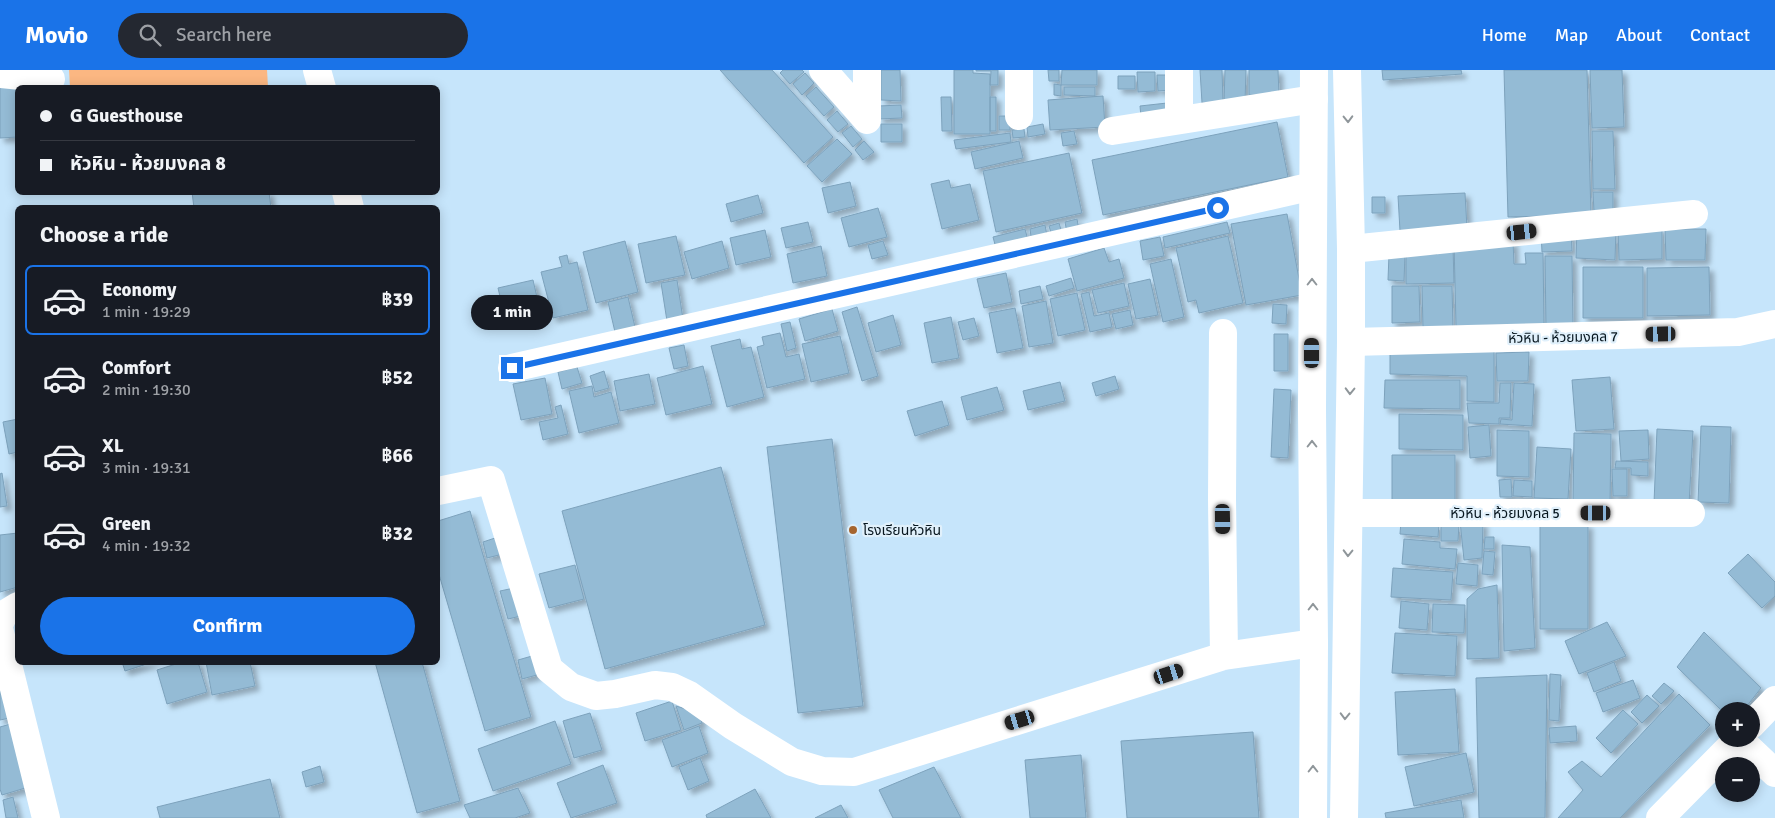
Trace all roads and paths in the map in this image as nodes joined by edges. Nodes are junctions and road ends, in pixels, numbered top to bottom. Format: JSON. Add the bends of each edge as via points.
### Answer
{"nodes":[{"id":1,"x":317,"y":70,"type":"edge"},
{"id":2,"x":823,"y":70,"type":"edge"},
{"id":3,"x":866,"y":70,"type":"edge"},
{"id":4,"x":1019,"y":70,"type":"edge"},
{"id":5,"x":1179,"y":70,"type":"edge"},
{"id":6,"x":1314,"y":70,"type":"edge"},
{"id":7,"x":1347,"y":70,"type":"edge"},
{"id":8,"x":0,"y":74,"type":"edge"},
{"id":9,"x":51,"y":79,"type":"dead end"},
{"id":10,"x":321,"y":85,"type":"edge"},
{"id":11,"x":1314,"y":99,"type":"junction"},
{"id":12,"x":1019,"y":116,"type":"dead end"},
{"id":13,"x":1179,"y":119,"type":"junction"},
{"id":14,"x":1112,"y":131,"type":"dead end"},
{"id":15,"x":1313,"y":186,"type":"junction"},
{"id":16,"x":1694,"y":214,"type":"dead end"},
{"id":17,"x":1351,"y":249,"type":"junction"},
{"id":18,"x":1775,"y":324,"type":"edge"},
{"id":19,"x":1224,"y":333,"type":"dead end"},
{"id":20,"x":1351,"y":342,"type":"junction"},
{"id":21,"x":512,"y":368,"type":"dead end"},
{"id":22,"x":440,"y":491,"type":"edge"},
{"id":23,"x":1349,"y":513,"type":"junction"},
{"id":24,"x":1691,"y":513,"type":"dead end"},
{"id":25,"x":15,"y":608,"type":"edge"},
{"id":26,"x":0,"y":623,"type":"edge"},
{"id":27,"x":0,"y":632,"type":"edge"},
{"id":28,"x":1314,"y":643,"type":"junction"},
{"id":29,"x":1347,"y":643,"type":"junction"},
{"id":30,"x":1224,"y":656,"type":"junction"},
{"id":31,"x":1775,"y":700,"type":"edge"},
{"id":32,"x":1760,"y":716,"type":"edge"},
{"id":33,"x":1730,"y":747,"type":"edge"},
{"id":34,"x":1747,"y":747,"type":"edge"},
{"id":35,"x":1775,"y":773,"type":"edge"},
{"id":36,"x":46,"y":818,"type":"edge"},
{"id":37,"x":1312,"y":818,"type":"edge"},
{"id":38,"x":1344,"y":818,"type":"edge"},
{"id":39,"x":1660,"y":818,"type":"edge"}],
"edges":[{"from":1,"to":10,"type":"street"},
{"from":2,"to":3,"type":"street","via":[[867,120]]},
{"from":4,"to":12,"type":"street"},
{"from":5,"to":13,"type":"street"},
{"from":6,"to":11,"type":"street"},
{"from":7,"to":17,"type":"street","one_way":true},
{"from":8,"to":9,"type":"street"},
{"from":11,"to":13,"type":"street"},
{"from":11,"to":15,"type":"street"},
{"from":13,"to":14,"type":"street"},
{"from":15,"to":21,"type":"street"},
{"from":28,"to":15,"type":"street","one_way":true},
{"from":16,"to":17,"type":"street"},
{"from":17,"to":20,"type":"street"},
{"from":18,"to":20,"type":"street","name":"หัวหิน - ห้วยมงคล 7","via":[[1738,332]]},
{"from":19,"to":30,"type":"street"},
{"from":20,"to":23,"type":"street","one_way":true},
{"from":22,"to":30,"type":"street","via":[[491,480],[550,668],[571,687],[596,696],[655,685],[672,688],[689,695],[792,762],[822,771],[854,772]]},
{"from":23,"to":24,"type":"street","name":"หัวหิน - ห้วยมงคล 5"},
{"from":23,"to":29,"type":"street","one_way":true},
{"from":25,"to":26,"type":"street","via":[[3,615]]},
{"from":27,"to":36,"type":"street"},
{"from":28,"to":29,"type":"street"},
{"from":28,"to":30,"type":"street"},
{"from":37,"to":28,"type":"street","one_way":true},
{"from":29,"to":38,"type":"street","one_way":true},
{"from":31,"to":32,"type":"street"},
{"from":33,"to":39,"type":"street"},
{"from":34,"to":35,"type":"street"}]}
